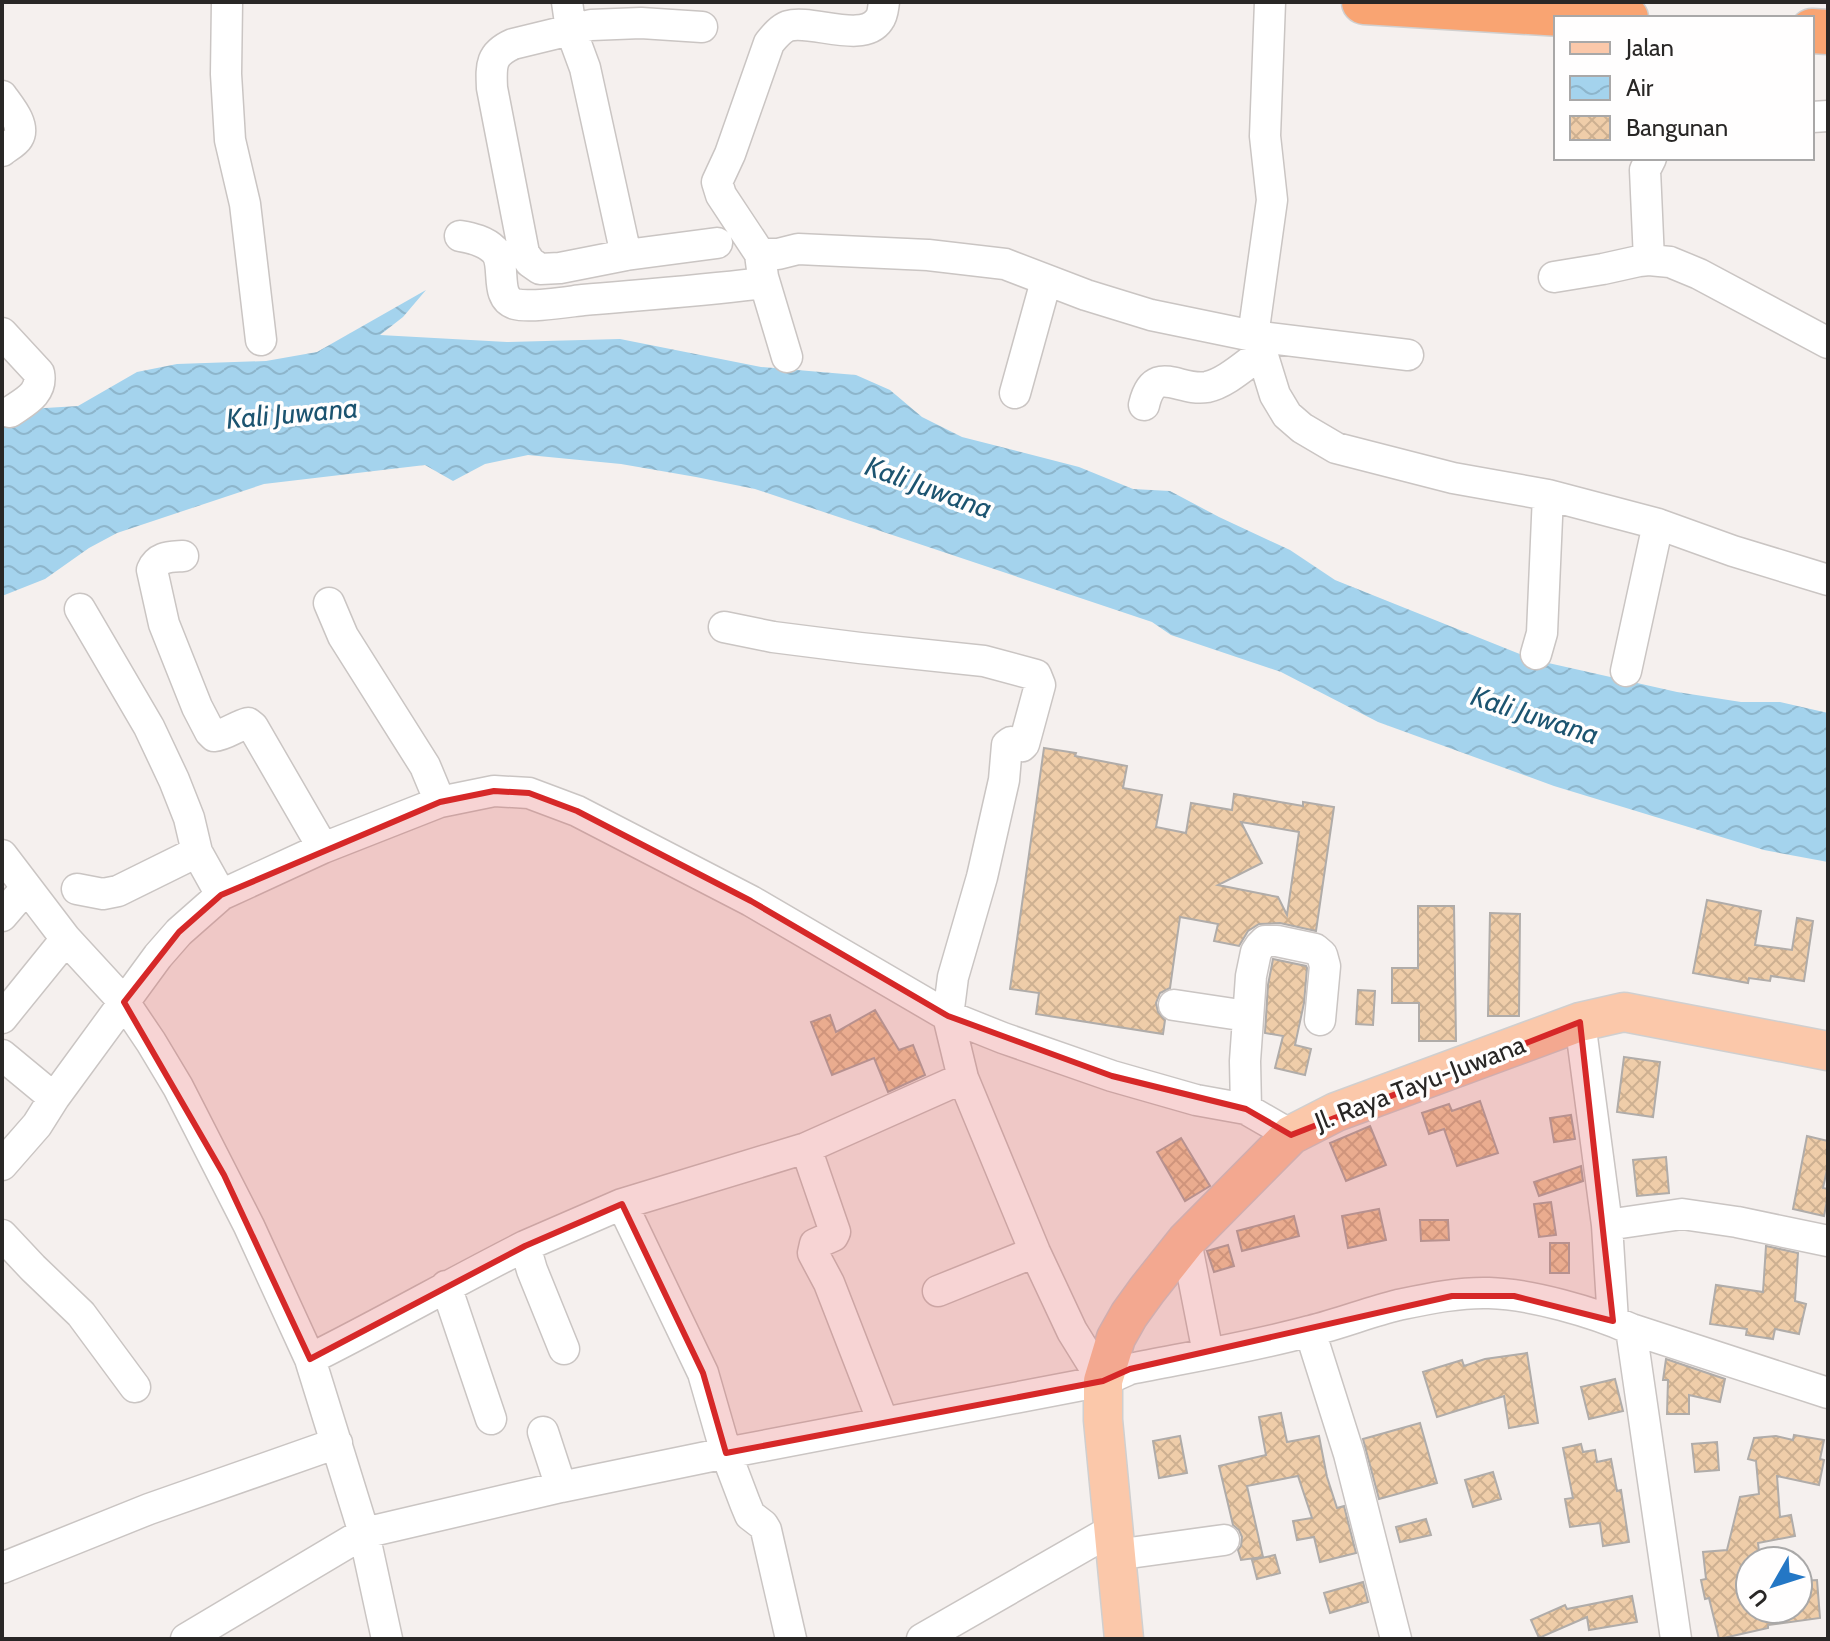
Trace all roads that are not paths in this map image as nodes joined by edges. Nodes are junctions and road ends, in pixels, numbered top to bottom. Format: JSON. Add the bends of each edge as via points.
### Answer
{"nodes":[{"id":1,"x":227,"y":2,"type":"edge"},
{"id":2,"x":884,"y":2,"type":"edge"},
{"id":3,"x":1270,"y":2,"type":"edge"},
{"id":4,"x":1364,"y":2,"type":"edge"},
{"id":5,"x":569,"y":16,"type":"edge"},
{"id":6,"x":1593,"y":16,"type":"edge"},
{"id":7,"x":702,"y":27,"type":"dead end"},
{"id":8,"x":2,"y":96,"type":"edge"},
{"id":9,"x":2,"y":151,"type":"edge"},
{"id":10,"x":1650,"y":160,"type":"edge"},
{"id":11,"x":460,"y":236,"type":"dead end"},
{"id":12,"x":717,"y":243,"type":"dead end"},
{"id":13,"x":626,"y":255,"type":"junction"},
{"id":14,"x":1649,"y":260,"type":"junction"},
{"id":15,"x":762,"y":266,"type":"junction"},
{"id":16,"x":1554,"y":277,"type":"dead end"},
{"id":17,"x":1046,"y":281,"type":"junction"},
{"id":18,"x":2,"y":333,"type":"edge"},
{"id":19,"x":261,"y":340,"type":"dead end"},
{"id":20,"x":1828,"y":343,"type":"edge"},
{"id":21,"x":1257,"y":345,"type":"junction"},
{"id":22,"x":1408,"y":355,"type":"dead end"},
{"id":23,"x":787,"y":357,"type":"dead end"},
{"id":24,"x":1015,"y":393,"type":"dead end"},
{"id":25,"x":1144,"y":405,"type":"dead end"},
{"id":26,"x":10,"y":412,"type":"dead end"},
{"id":27,"x":1548,"y":495,"type":"junction"},
{"id":28,"x":1658,"y":524,"type":"junction"},
{"id":29,"x":183,"y":556,"type":"dead end"},
{"id":30,"x":1828,"y":580,"type":"edge"},
{"id":31,"x":329,"y":603,"type":"dead end"},
{"id":32,"x":80,"y":609,"type":"dead end"},
{"id":33,"x":724,"y":627,"type":"dead end"},
{"id":34,"x":1536,"y":654,"type":"dead end"},
{"id":35,"x":1626,"y":671,"type":"dead end"},
{"id":36,"x":440,"y":802,"type":"junction"},
{"id":37,"x":323,"y":848,"type":"junction"},
{"id":38,"x":197,"y":852,"type":"junction"},
{"id":39,"x":2,"y":855,"type":"edge"},
{"id":40,"x":26,"y":888,"type":"junction"},
{"id":41,"x":77,"y":889,"type":"dead end"},
{"id":42,"x":221,"y":895,"type":"junction"},
{"id":43,"x":2,"y":916,"type":"edge"},
{"id":44,"x":66,"y":939,"type":"junction"},
{"id":45,"x":124,"y":1002,"type":"junction"},
{"id":46,"x":1174,"y":1005,"type":"dead end"},
{"id":47,"x":948,"y":1016,"type":"junction"},
{"id":48,"x":1247,"y":1016,"type":"junction"},
{"id":49,"x":2,"y":1018,"type":"edge"},
{"id":50,"x":1320,"y":1020,"type":"dead end"},
{"id":51,"x":1580,"y":1022,"type":"junction"},
{"id":52,"x":1828,"y":1051,"type":"edge"},
{"id":53,"x":2,"y":1055,"type":"edge"},
{"id":54,"x":963,"y":1078,"type":"junction"},
{"id":55,"x":54,"y":1098,"type":"junction"},
{"id":56,"x":1246,"y":1109,"type":"junction"},
{"id":57,"x":1291,"y":1135,"type":"junction"},
{"id":58,"x":806,"y":1148,"type":"junction"},
{"id":59,"x":2,"y":1165,"type":"edge"},
{"id":60,"x":622,"y":1204,"type":"junction"},
{"id":61,"x":1607,"y":1225,"type":"junction"},
{"id":62,"x":2,"y":1235,"type":"edge"},
{"id":63,"x":1186,"y":1241,"type":"junction"},
{"id":64,"x":1828,"y":1241,"type":"edge"},
{"id":65,"x":525,"y":1246,"type":"junction"},
{"id":66,"x":1035,"y":1252,"type":"junction"},
{"id":67,"x":446,"y":1286,"type":"junction"},
{"id":68,"x":938,"y":1291,"type":"dead end"},
{"id":69,"x":1622,"y":1325,"type":"junction"},
{"id":70,"x":1310,"y":1331,"type":"junction"},
{"id":71,"x":564,"y":1349,"type":"dead end"},
{"id":72,"x":1208,"y":1353,"type":"junction"},
{"id":73,"x":310,"y":1359,"type":"junction"},
{"id":74,"x":1103,"y":1381,"type":"junction"},
{"id":75,"x":135,"y":1387,"type":"dead end"},
{"id":76,"x":1828,"y":1393,"type":"edge"},
{"id":77,"x":491,"y":1419,"type":"dead end"},
{"id":78,"x":883,"y":1422,"type":"junction"},
{"id":79,"x":543,"y":1432,"type":"dead end"},
{"id":80,"x":337,"y":1443,"type":"junction"},
{"id":81,"x":726,"y":1453,"type":"junction"},
{"id":82,"x":561,"y":1487,"type":"junction"},
{"id":83,"x":364,"y":1533,"type":"junction"},
{"id":84,"x":1224,"y":1540,"type":"dead end"},
{"id":85,"x":1114,"y":1542,"type":"junction"},
{"id":86,"x":2,"y":1568,"type":"edge"},
{"id":87,"x":186,"y":1639,"type":"edge"},
{"id":88,"x":387,"y":1639,"type":"edge"},
{"id":89,"x":791,"y":1639,"type":"edge"},
{"id":90,"x":922,"y":1639,"type":"edge"},
{"id":91,"x":1124,"y":1639,"type":"edge"},
{"id":92,"x":1396,"y":1639,"type":"edge"},
{"id":93,"x":1676,"y":1639,"type":"edge"}],
"edges":[{"from":1,"to":19,"type":"street","via":[[230,140],[245,204]]},
{"from":2,"to":15,"type":"street","via":[[873,26],[853,31],[786,26],[769,43],[717,182]]},
{"from":3,"to":21,"type":"street","via":[[1265,136],[1272,200]]},
{"from":4,"to":6,"type":"highway"},
{"from":5,"to":7,"type":"street","via":[[591,25]]},
{"from":5,"to":13,"type":"street"},
{"from":5,"to":13,"type":"street","via":[[501,50],[491,65],[524,253],[540,269]]},
{"from":8,"to":9,"type":"street","via":[[20,134]]},
{"from":10,"to":14,"type":"street","via":[[1645,170]]},
{"from":11,"to":15,"type":"street","via":[[496,251],[504,292],[515,304],[755,284]]},
{"from":12,"to":13,"type":"street"},
{"from":14,"to":16,"type":"street"},
{"from":14,"to":20,"type":"street","via":[[1699,274]]},
{"from":15,"to":17,"type":"street","via":[[778,254],[798,249],[928,255],[1005,264]]},
{"from":15,"to":23,"type":"street"},
{"from":17,"to":21,"type":"street"},
{"from":17,"to":24,"type":"street"},
{"from":18,"to":26,"type":"street","via":[[41,381],[32,397]]},
{"from":21,"to":22,"type":"street"},
{"from":21,"to":25,"type":"street","via":[[1224,380],[1206,387],[1157,382]]},
{"from":21,"to":27,"type":"street","via":[[1287,415],[1336,448]]},
{"from":27,"to":28,"type":"street"},
{"from":27,"to":34,"type":"street","via":[[1542,633]]},
{"from":28,"to":30,"type":"street"},
{"from":28,"to":35,"type":"street"},
{"from":29,"to":37,"type":"street","via":[[162,558],[152,570],[164,624],[204,720],[214,736],[248,723],[253,727]]},
{"from":31,"to":36,"type":"street","via":[[343,636],[425,766]]},
{"from":32,"to":38,"type":"street","via":[[149,727],[189,818]]},
{"from":33,"to":47,"type":"street","via":[[984,661],[1039,680],[1026,740],[1022,746],[1007,745],[1004,780],[953,977]]},
{"from":36,"to":37,"type":"street"},
{"from":36,"to":47,"type":"street","via":[[494,791],[529,793],[577,811],[751,901]]},
{"from":37,"to":42,"type":"street"},
{"from":38,"to":41,"type":"street","via":[[118,891],[92,894]]},
{"from":38,"to":42,"type":"street"},
{"from":39,"to":40,"type":"street"},
{"from":40,"to":43,"type":"street"},
{"from":40,"to":44,"type":"street"},
{"from":42,"to":45,"type":"street","via":[[179,932]]},
{"from":44,"to":45,"type":"street"},
{"from":44,"to":49,"type":"street"},
{"from":45,"to":55,"type":"street"},
{"from":45,"to":73,"type":"street","via":[[178,1087],[224,1175]]},
{"from":46,"to":48,"type":"street"},
{"from":47,"to":54,"type":"street"},
{"from":47,"to":56,"type":"street","via":[[1112,1076]]},
{"from":48,"to":50,"type":"street","via":[[1256,952],[1265,941],[1277,941],[1322,955]]},
{"from":48,"to":56,"type":"street"},
{"from":51,"to":52,"type":"main road","name":"Jl. Raya Tayu-Juwana","via":[[1624,1012]]},
{"from":51,"to":57,"type":"main road","name":"Jl. Raya Tayu-Juwana","via":[[1336,1112]]},
{"from":51,"to":61,"type":"street"},
{"from":53,"to":55,"type":"street"},
{"from":54,"to":58,"type":"street"},
{"from":54,"to":66,"type":"street"},
{"from":55,"to":59,"type":"street"},
{"from":56,"to":57,"type":"street"},
{"from":57,"to":63,"type":"main road","name":"Jl. Raya Tayu-Juwana"},
{"from":58,"to":60,"type":"street"},
{"from":58,"to":78,"type":"street","via":[[835,1232],[815,1244],[813,1253]]},
{"from":60,"to":65,"type":"street"},
{"from":60,"to":81,"type":"street","via":[[703,1373]]},
{"from":61,"to":64,"type":"street","via":[[1682,1214]]},
{"from":61,"to":69,"type":"street"},
{"from":62,"to":75,"type":"street","via":[[81,1314]]},
{"from":63,"to":72,"type":"street"},
{"from":63,"to":74,"type":"main road","name":"Jl. Raya Tayu-Juwana","via":[[1129,1315]]},
{"from":65,"to":67,"type":"street"},
{"from":65,"to":71,"type":"street"},
{"from":66,"to":68,"type":"street"},
{"from":66,"to":74,"type":"street","via":[[1072,1331]]},
{"from":67,"to":73,"type":"street"},
{"from":67,"to":77,"type":"street"},
{"from":69,"to":70,"type":"street","via":[[1562,1306],[1488,1293],[1398,1306]]},
{"from":69,"to":76,"type":"street"},
{"from":69,"to":93,"type":"street"},
{"from":70,"to":72,"type":"street"},
{"from":70,"to":92,"type":"street","via":[[1349,1454]]},
{"from":72,"to":74,"type":"street","via":[[1130,1369]]},
{"from":73,"to":80,"type":"street"},
{"from":74,"to":78,"type":"street"},
{"from":74,"to":85,"type":"main road","name":"Jl. Raya Tayu-Juwana"},
{"from":78,"to":81,"type":"street"},
{"from":79,"to":82,"type":"street"},
{"from":80,"to":83,"type":"street"},
{"from":80,"to":86,"type":"street"},
{"from":81,"to":82,"type":"street"},
{"from":81,"to":89,"type":"street","via":[[750,1515],[766,1530]]},
{"from":82,"to":83,"type":"street"},
{"from":83,"to":87,"type":"street"},
{"from":83,"to":88,"type":"street"},
{"from":84,"to":85,"type":"street"},
{"from":85,"to":90,"type":"street"},
{"from":85,"to":91,"type":"main road","name":"Jl. Raya Tayu-Juwana"}]}
